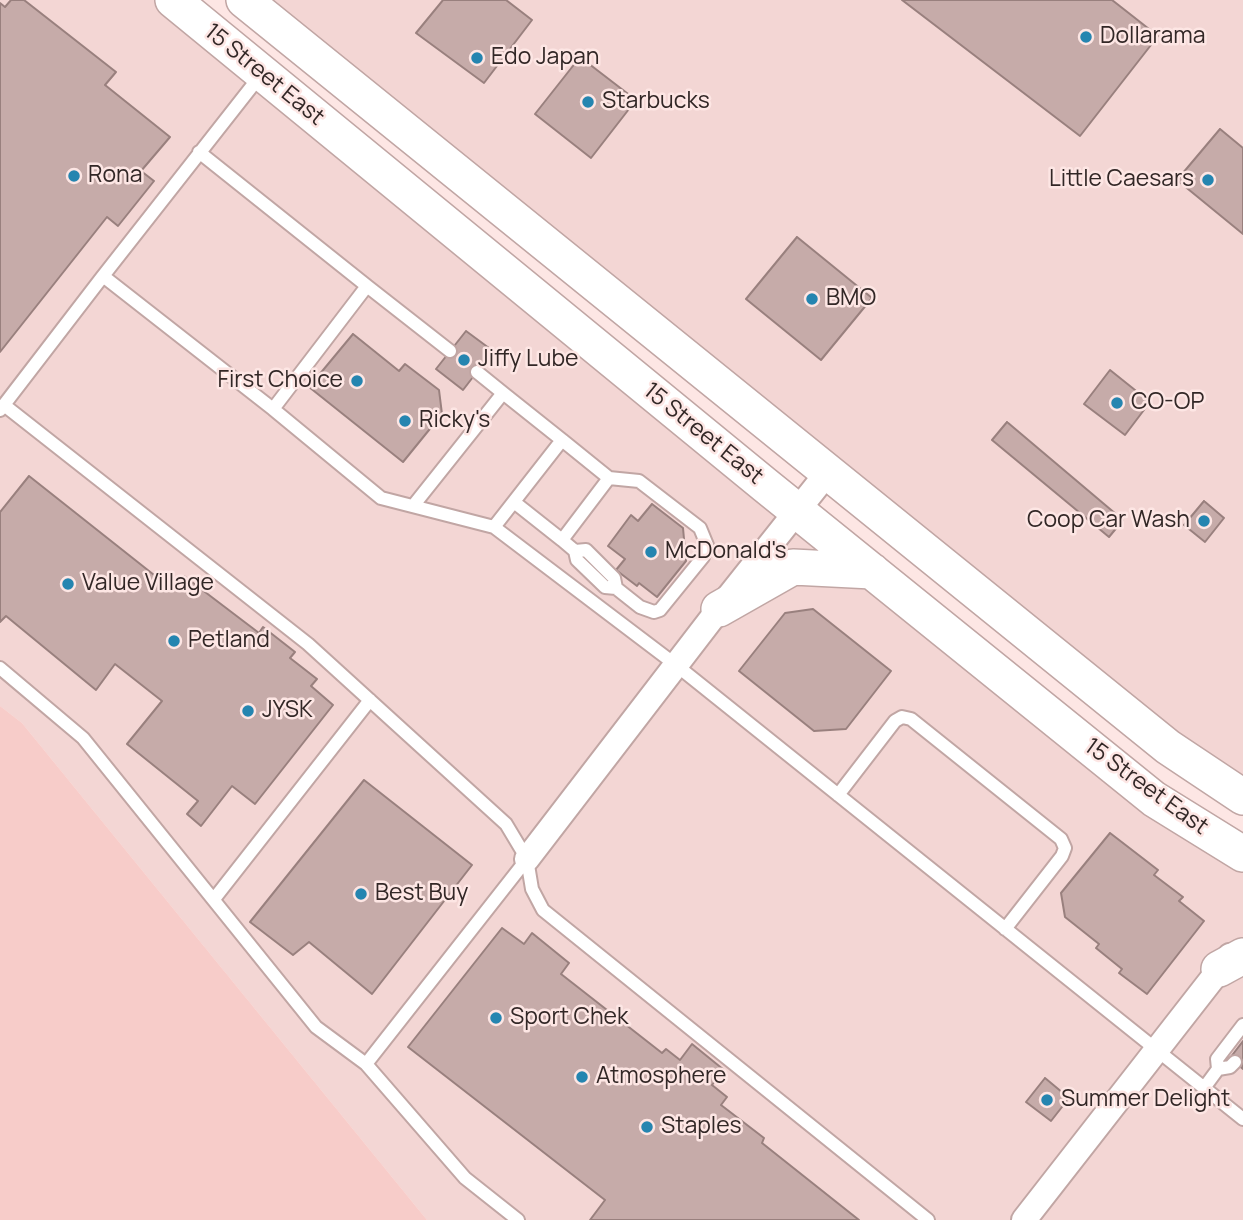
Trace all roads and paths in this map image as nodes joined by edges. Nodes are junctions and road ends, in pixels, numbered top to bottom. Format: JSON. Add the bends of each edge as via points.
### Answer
{"nodes":[{"id":1,"x":173,"y":0,"type":"edge"},
{"id":2,"x":244,"y":0,"type":"edge"},
{"id":3,"x":262,"y":73,"type":"junction"},
{"id":4,"x":200,"y":152,"type":"junction"},
{"id":5,"x":103,"y":276,"type":"junction"},
{"id":6,"x":367,"y":286,"type":"junction"},
{"id":7,"x":450,"y":351,"type":"dead end"},
{"id":8,"x":477,"y":372,"type":"dead end"},
{"id":9,"x":503,"y":393,"type":"junction"},
{"id":10,"x":2,"y":407,"type":"edge"},
{"id":11,"x":273,"y":409,"type":"junction"},
{"id":12,"x":562,"y":440,"type":"junction"},
{"id":13,"x":828,"y":472,"type":"junction"},
{"id":14,"x":609,"y":478,"type":"junction"},
{"id":15,"x":514,"y":502,"type":"junction"},
{"id":16,"x":414,"y":506,"type":"junction"},
{"id":17,"x":797,"y":511,"type":"junction"},
{"id":18,"x":494,"y":527,"type":"junction"},
{"id":19,"x":562,"y":540,"type":"junction"},
{"id":20,"x":872,"y":571,"type":"junction"},
{"id":21,"x":719,"y":609,"type":"junction"},
{"id":22,"x":676,"y":665,"type":"junction"},
{"id":23,"x":0,"y":668,"type":"edge"},
{"id":24,"x":370,"y":700,"type":"junction"},
{"id":25,"x":838,"y":795,"type":"junction"},
{"id":26,"x":1243,"y":797,"type":"edge"},
{"id":27,"x":1243,"y":854,"type":"edge"},
{"id":28,"x":527,"y":859,"type":"junction"},
{"id":29,"x":214,"y":900,"type":"junction"},
{"id":30,"x":1005,"y":929,"type":"junction"},
{"id":31,"x":1243,"y":939,"type":"edge"},
{"id":32,"x":1231,"y":962,"type":"edge"},
{"id":33,"x":1243,"y":1025,"type":"edge"},
{"id":34,"x":1156,"y":1050,"type":"junction"},
{"id":35,"x":1235,"y":1062,"type":"dead end"},
{"id":36,"x":366,"y":1064,"type":"junction"},
{"id":37,"x":1218,"y":1069,"type":"junction"},
{"id":38,"x":1204,"y":1088,"type":"junction"},
{"id":39,"x":1243,"y":1119,"type":"edge"},
{"id":40,"x":518,"y":1220,"type":"edge"},
{"id":41,"x":928,"y":1220,"type":"edge"},
{"id":42,"x":1024,"y":1220,"type":"edge"}],
"edges":[{"from":1,"to":3,"type":"main road","name":"15 Street East"},
{"from":2,"to":13,"type":"main road","name":"15 Street East"},
{"from":3,"to":4,"type":"lane"},
{"from":3,"to":17,"type":"main road","name":"15 Street East"},
{"from":4,"to":5,"type":"lane"},
{"from":4,"to":6,"type":"lane"},
{"from":5,"to":10,"type":"lane"},
{"from":5,"to":11,"type":"lane"},
{"from":6,"to":7,"type":"lane"},
{"from":6,"to":11,"type":"lane"},
{"from":8,"to":9,"type":"lane"},
{"from":9,"to":12,"type":"lane"},
{"from":9,"to":16,"type":"lane"},
{"from":10,"to":24,"type":"lane","via":[[308,644]]},
{"from":11,"to":16,"type":"lane","via":[[381,498]]},
{"from":12,"to":14,"type":"lane"},
{"from":12,"to":15,"type":"lane"},
{"from":13,"to":17,"type":"street"},
{"from":13,"to":26,"type":"main road","name":"15 Street East","via":[[1168,747]]},
{"from":14,"to":19,"type":"lane"},
{"from":14,"to":19,"type":"lane","via":[[639,481],[700,528],[707,545],[703,558],[660,610],[648,611],[616,588],[605,587]]},
{"from":15,"to":18,"type":"lane"},
{"from":15,"to":19,"type":"lane"},
{"from":16,"to":18,"type":"lane"},
{"from":17,"to":20,"type":"main road","name":"15 Street East"},
{"from":17,"to":21,"type":"street"},
{"from":18,"to":22,"type":"lane"},
{"from":20,"to":21,"type":"main road","via":[[793,567]]},
{"from":20,"to":27,"type":"main road","name":"15 Street East","via":[[1154,799]]},
{"from":21,"to":22,"type":"street"},
{"from":22,"to":25,"type":"lane"},
{"from":22,"to":28,"type":"street"},
{"from":23,"to":29,"type":"lane","via":[[83,738]]},
{"from":24,"to":28,"type":"lane","via":[[506,824]]},
{"from":24,"to":29,"type":"lane"},
{"from":25,"to":30,"type":"lane"},
{"from":25,"to":30,"type":"lane","via":[[902,717],[911,719],[1061,839],[1062,856]]},
{"from":28,"to":36,"type":"lane"},
{"from":28,"to":41,"type":"lane","via":[[532,889],[543,910]]},
{"from":29,"to":36,"type":"lane","via":[[316,1027]]},
{"from":30,"to":34,"type":"lane"},
{"from":31,"to":32,"type":"street"},
{"from":32,"to":34,"type":"street"},
{"from":33,"to":37,"type":"lane","via":[[1217,1059]]},
{"from":34,"to":38,"type":"lane"},
{"from":34,"to":42,"type":"street"},
{"from":35,"to":37,"type":"lane"},
{"from":36,"to":40,"type":"lane","via":[[465,1178]]},
{"from":37,"to":38,"type":"lane"},
{"from":38,"to":39,"type":"lane"}]}
